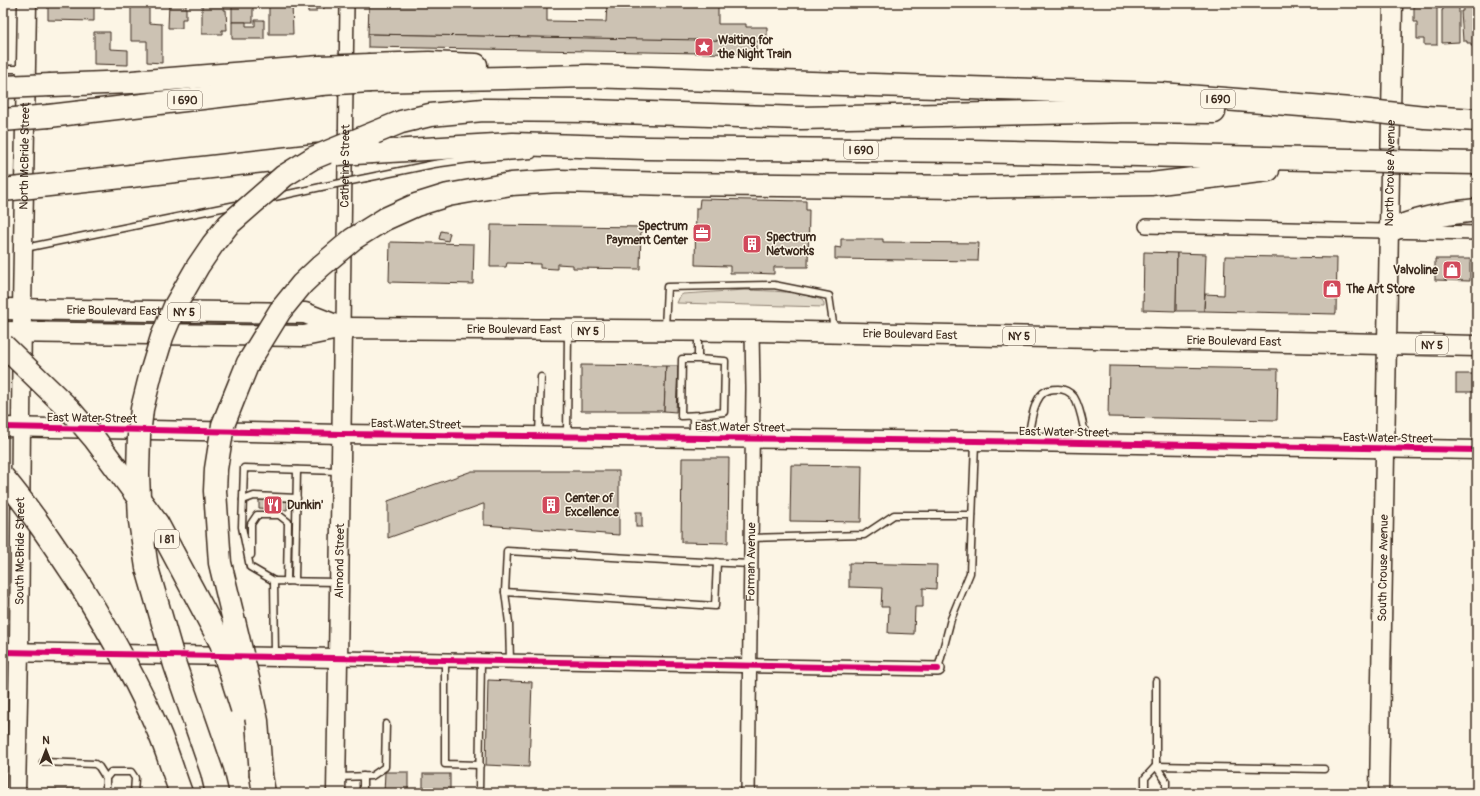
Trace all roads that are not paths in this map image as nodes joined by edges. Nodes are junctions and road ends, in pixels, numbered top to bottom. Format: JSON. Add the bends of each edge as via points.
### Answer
{"nodes":[{"id":1,"x":27,"y":3,"type":"edge"},
{"id":2,"x":347,"y":3,"type":"edge"},
{"id":3,"x":1393,"y":3,"type":"edge"},
{"id":4,"x":3,"y":69,"type":"edge"},
{"id":5,"x":26,"y":69,"type":"junction"},
{"id":6,"x":320,"y":76,"type":"junction"},
{"id":7,"x":3,"y":87,"type":"edge"},
{"id":8,"x":1351,"y":109,"type":"junction"},
{"id":9,"x":3,"y":120,"type":"edge"},
{"id":10,"x":1477,"y":120,"type":"edge"},
{"id":11,"x":647,"y":148,"type":"junction"},
{"id":12,"x":570,"y":153,"type":"dead end"},
{"id":13,"x":539,"y":154,"type":"dead end"},
{"id":14,"x":1351,"y":160,"type":"junction"},
{"id":15,"x":1477,"y":163,"type":"edge"},
{"id":16,"x":3,"y":190,"type":"edge"},
{"id":17,"x":1477,"y":210,"type":"edge"},
{"id":18,"x":1146,"y":226,"type":"dead end"},
{"id":19,"x":1389,"y":231,"type":"junction"},
{"id":20,"x":1477,"y":233,"type":"edge"},
{"id":21,"x":23,"y":249,"type":"junction"},
{"id":22,"x":12,"y":309,"type":"edge"},
{"id":23,"x":343,"y":328,"type":"junction"},
{"id":24,"x":568,"y":331,"type":"junction"},
{"id":25,"x":665,"y":331,"type":"junction"},
{"id":26,"x":698,"y":332,"type":"junction"},
{"id":27,"x":752,"y":332,"type":"junction"},
{"id":28,"x":12,"y":333,"type":"edge"},
{"id":29,"x":834,"y":333,"type":"junction"},
{"id":30,"x":1387,"y":344,"type":"junction"},
{"id":31,"x":3,"y":345,"type":"edge"},
{"id":32,"x":1477,"y":346,"type":"edge"},
{"id":33,"x":698,"y":359,"type":"junction"},
{"id":34,"x":541,"y":376,"type":"dead end"},
{"id":35,"x":693,"y":416,"type":"junction"},
{"id":36,"x":3,"y":427,"type":"edge"},
{"id":37,"x":21,"y":428,"type":"junction"},
{"id":38,"x":341,"y":434,"type":"junction"},
{"id":39,"x":539,"y":436,"type":"junction"},
{"id":40,"x":567,"y":436,"type":"junction"},
{"id":41,"x":693,"y":438,"type":"junction"},
{"id":42,"x":752,"y":438,"type":"junction"},
{"id":43,"x":975,"y":442,"type":"junction"},
{"id":44,"x":1027,"y":442,"type":"junction"},
{"id":45,"x":1087,"y":443,"type":"junction"},
{"id":46,"x":1384,"y":448,"type":"junction"},
{"id":47,"x":1477,"y":450,"type":"edge"},
{"id":48,"x":297,"y":470,"type":"junction"},
{"id":49,"x":341,"y":471,"type":"junction"},
{"id":50,"x":3,"y":477,"type":"edge"},
{"id":51,"x":297,"y":498,"type":"junction"},
{"id":52,"x":243,"y":500,"type":"junction"},
{"id":53,"x":972,"y":515,"type":"junction"},
{"id":54,"x":751,"y":538,"type":"junction"},
{"id":55,"x":717,"y":562,"type":"junction"},
{"id":56,"x":751,"y":564,"type":"junction"},
{"id":57,"x":250,"y":567,"type":"junction"},
{"id":58,"x":274,"y":581,"type":"junction"},
{"id":59,"x":287,"y":581,"type":"junction"},
{"id":60,"x":296,"y":582,"type":"junction"},
{"id":61,"x":340,"y":582,"type":"junction"},
{"id":62,"x":505,"y":592,"type":"junction"},
{"id":63,"x":11,"y":652,"type":"edge"},
{"id":64,"x":275,"y":657,"type":"junction"},
{"id":65,"x":339,"y":658,"type":"junction"},
{"id":66,"x":445,"y":660,"type":"junction"},
{"id":67,"x":481,"y":661,"type":"junction"},
{"id":68,"x":510,"y":661,"type":"junction"},
{"id":69,"x":750,"y":666,"type":"junction"},
{"id":70,"x":938,"y":669,"type":"joint"},
{"id":71,"x":1156,"y":681,"type":"dead end"},
{"id":72,"x":386,"y":724,"type":"dead end"},
{"id":73,"x":44,"y":762,"type":"dead end"},
{"id":74,"x":480,"y":765,"type":"junction"},
{"id":75,"x":1156,"y":766,"type":"junction"},
{"id":76,"x":1324,"y":769,"type":"dead end"},
{"id":77,"x":363,"y":776,"type":"junction"},
{"id":78,"x":106,"y":778,"type":"junction"},
{"id":79,"x":263,"y":784,"type":"edge"},
{"id":80,"x":336,"y":785,"type":"edge"},
{"id":81,"x":16,"y":793,"type":"edge"},
{"id":82,"x":106,"y":793,"type":"edge"},
{"id":83,"x":134,"y":793,"type":"edge"},
{"id":84,"x":181,"y":793,"type":"edge"},
{"id":85,"x":217,"y":793,"type":"edge"},
{"id":86,"x":363,"y":793,"type":"edge"},
{"id":87,"x":479,"y":793,"type":"edge"},
{"id":88,"x":748,"y":793,"type":"edge"},
{"id":89,"x":1145,"y":793,"type":"edge"},
{"id":90,"x":1166,"y":793,"type":"edge"},
{"id":91,"x":1379,"y":793,"type":"edge"}],
"edges":[{"from":1,"to":5,"type":"street","name":"North McBride Street"},
{"from":2,"to":23,"type":"street","name":"Catherine Street"},
{"from":3,"to":19,"type":"street","name":"North Crouse Avenue"},
{"from":4,"to":5,"type":"lane"},
{"from":5,"to":21,"type":"street","name":"North McBride Street"},
{"from":6,"to":7,"type":"highway","bridge":true},
{"from":6,"to":8,"type":"highway","number":"I 690","bridge":true,"via":[[370,73],[588,76],[1161,94]]},
{"from":6,"to":9,"type":"highway","number":"I 690","bridge":true,"via":[[49,116]]},
{"from":8,"to":10,"type":"highway","number":"I 690","bridge":true},
{"from":8,"to":85,"type":"highway","bridge":true,"via":[[801,118],[483,110],[430,115],[400,122],[313,158],[284,176],[228,225],[198,266],[162,337],[142,410],[138,474],[140,521],[147,568],[175,665]]},
{"from":11,"to":12,"type":"lane"},
{"from":11,"to":14,"type":"highway","number":"I 690"},
{"from":11,"to":16,"type":"highway","number":"I 690","bridge":true,"via":[[513,144],[317,155]]},
{"from":13,"to":21,"type":"lane","bridge":true,"via":[[470,158],[434,164]]},
{"from":14,"to":15,"type":"highway","number":"I 690","bridge":true},
{"from":14,"to":79,"type":"highway","bridge":true,"via":[[1151,184],[966,187],[559,181],[510,184],[448,195],[416,205],[385,219],[353,239],[321,266],[280,311],[248,363],[224,425],[215,491],[220,563],[250,687]]},
{"from":17,"to":19,"type":"highway","via":[[1421,218]]},
{"from":18,"to":19,"type":"street"},
{"from":19,"to":20,"type":"street"},
{"from":19,"to":30,"type":"street","name":"North Crouse Avenue"},
{"from":21,"to":22,"type":"street","name":"North McBride Street"},
{"from":22,"to":23,"type":"main road","name":"Erie Boulevard East","number":"NY 5","via":[[305,313]]},
{"from":22,"to":28,"type":"street","name":"South McBride Street"},
{"from":23,"to":24,"type":"main road","name":"Erie Boulevard East","number":"NY 5"},
{"from":23,"to":28,"type":"main road","name":"Erie Boulevard East","number":"NY 5","via":[[304,336]]},
{"from":23,"to":38,"type":"street","name":"Almond Street"},
{"from":24,"to":25,"type":"main road","name":"Erie Boulevard East","number":"NY 5"},
{"from":24,"to":40,"type":"lane"},
{"from":25,"to":26,"type":"main road","name":"Erie Boulevard East","number":"NY 5"},
{"from":25,"to":29,"type":"lane","via":[[666,287],[774,285],[829,296]]},
{"from":26,"to":27,"type":"main road","name":"Erie Boulevard East","number":"NY 5"},
{"from":26,"to":33,"type":"lane"},
{"from":27,"to":29,"type":"main road","name":"Erie Boulevard East","number":"NY 5"},
{"from":27,"to":42,"type":"street","name":"Forman Avenue"},
{"from":28,"to":37,"type":"street","name":"South McBride Street"},
{"from":29,"to":30,"type":"main road","name":"Erie Boulevard East","number":"NY 5"},
{"from":30,"to":32,"type":"main road","name":"Erie Boulevard East","number":"NY 5"},
{"from":30,"to":46,"type":"street","name":"South Crouse Avenue"},
{"from":31,"to":79,"type":"highway","number":"I 81","bridge":true,"via":[[70,410],[157,522],[222,643]]},
{"from":33,"to":35,"type":"lane","via":[[682,359],[681,416]]},
{"from":33,"to":35,"type":"lane","via":[[725,361],[724,412]]},
{"from":34,"to":39,"type":"lane"},
{"from":35,"to":41,"type":"lane"},
{"from":36,"to":37,"type":"street","name":"East Water Street"},
{"from":37,"to":38,"type":"street","name":"East Water Street"},
{"from":37,"to":63,"type":"street","name":"South McBride Street"},
{"from":38,"to":39,"type":"street","name":"East Water Street"},
{"from":38,"to":49,"type":"street","name":"Almond Street"},
{"from":39,"to":40,"type":"street","name":"East Water Street"},
{"from":40,"to":41,"type":"street","name":"East Water Street"},
{"from":41,"to":42,"type":"street","name":"East Water Street"},
{"from":42,"to":43,"type":"street","name":"East Water Street"},
{"from":42,"to":54,"type":"street","name":"Forman Avenue"},
{"from":43,"to":44,"type":"street","name":"East Water Street"},
{"from":43,"to":53,"type":"lane"},
{"from":44,"to":45,"type":"street","name":"East Water Street"},
{"from":44,"to":45,"type":"lane","via":[[1036,403],[1045,391],[1064,389],[1073,396],[1078,405]]},
{"from":45,"to":46,"type":"street","name":"East Water Street"},
{"from":46,"to":47,"type":"street","name":"East Water Street"},
{"from":46,"to":91,"type":"street","name":"South Crouse Avenue"},
{"from":48,"to":49,"type":"lane"},
{"from":48,"to":51,"type":"lane"},
{"from":48,"to":52,"type":"lane","via":[[244,468]]},
{"from":49,"to":61,"type":"street","name":"Almond Street"},
{"from":50,"to":84,"type":"highway","bridge":true,"via":[[63,559],[117,646],[159,731]]},
{"from":51,"to":52,"type":"lane","via":[[254,496]]},
{"from":51,"to":60,"type":"lane"},
{"from":52,"to":57,"type":"lane","via":[[242,526]]},
{"from":53,"to":54,"type":"lane","via":[[894,516],[864,535]]},
{"from":53,"to":70,"type":"lane","via":[[970,573],[951,619]]},
{"from":54,"to":56,"type":"street","name":"Forman Avenue"},
{"from":55,"to":56,"type":"lane"},
{"from":55,"to":62,"type":"lane","via":[[507,551]]},
{"from":55,"to":62,"type":"lane","via":[[715,606]]},
{"from":56,"to":69,"type":"street","name":"Forman Avenue"},
{"from":57,"to":58,"type":"lane"},
{"from":57,"to":59,"type":"lane","via":[[251,524],[257,515],[279,516],[288,522]]},
{"from":58,"to":59,"type":"lane"},
{"from":58,"to":64,"type":"lane"},
{"from":59,"to":60,"type":"lane"},
{"from":60,"to":61,"type":"lane"},
{"from":61,"to":65,"type":"street","name":"Almond Street"},
{"from":62,"to":68,"type":"lane"},
{"from":63,"to":64,"type":"street"},
{"from":63,"to":81,"type":"street","name":"South McBride Street"},
{"from":64,"to":65,"type":"street"},
{"from":65,"to":66,"type":"street"},
{"from":65,"to":80,"type":"street","name":"Almond Street"},
{"from":66,"to":67,"type":"street"},
{"from":66,"to":74,"type":"lane","via":[[445,764]]},
{"from":67,"to":68,"type":"street"},
{"from":67,"to":74,"type":"lane"},
{"from":68,"to":69,"type":"street"},
{"from":69,"to":70,"type":"street"},
{"from":69,"to":88,"type":"street","name":"Forman Avenue"},
{"from":71,"to":75,"type":"lane"},
{"from":72,"to":77,"type":"lane","via":[[385,767],[372,776]]},
{"from":73,"to":78,"type":"lane","via":[[95,764]]},
{"from":74,"to":87,"type":"lane"},
{"from":75,"to":76,"type":"lane"},
{"from":75,"to":89,"type":"lane","via":[[1145,778]]},
{"from":75,"to":90,"type":"lane","via":[[1166,781]]},
{"from":77,"to":80,"type":"lane"},
{"from":77,"to":86,"type":"lane"},
{"from":78,"to":82,"type":"lane"},
{"from":78,"to":83,"type":"lane","via":[[111,772],[131,772],[134,778]]}]}
